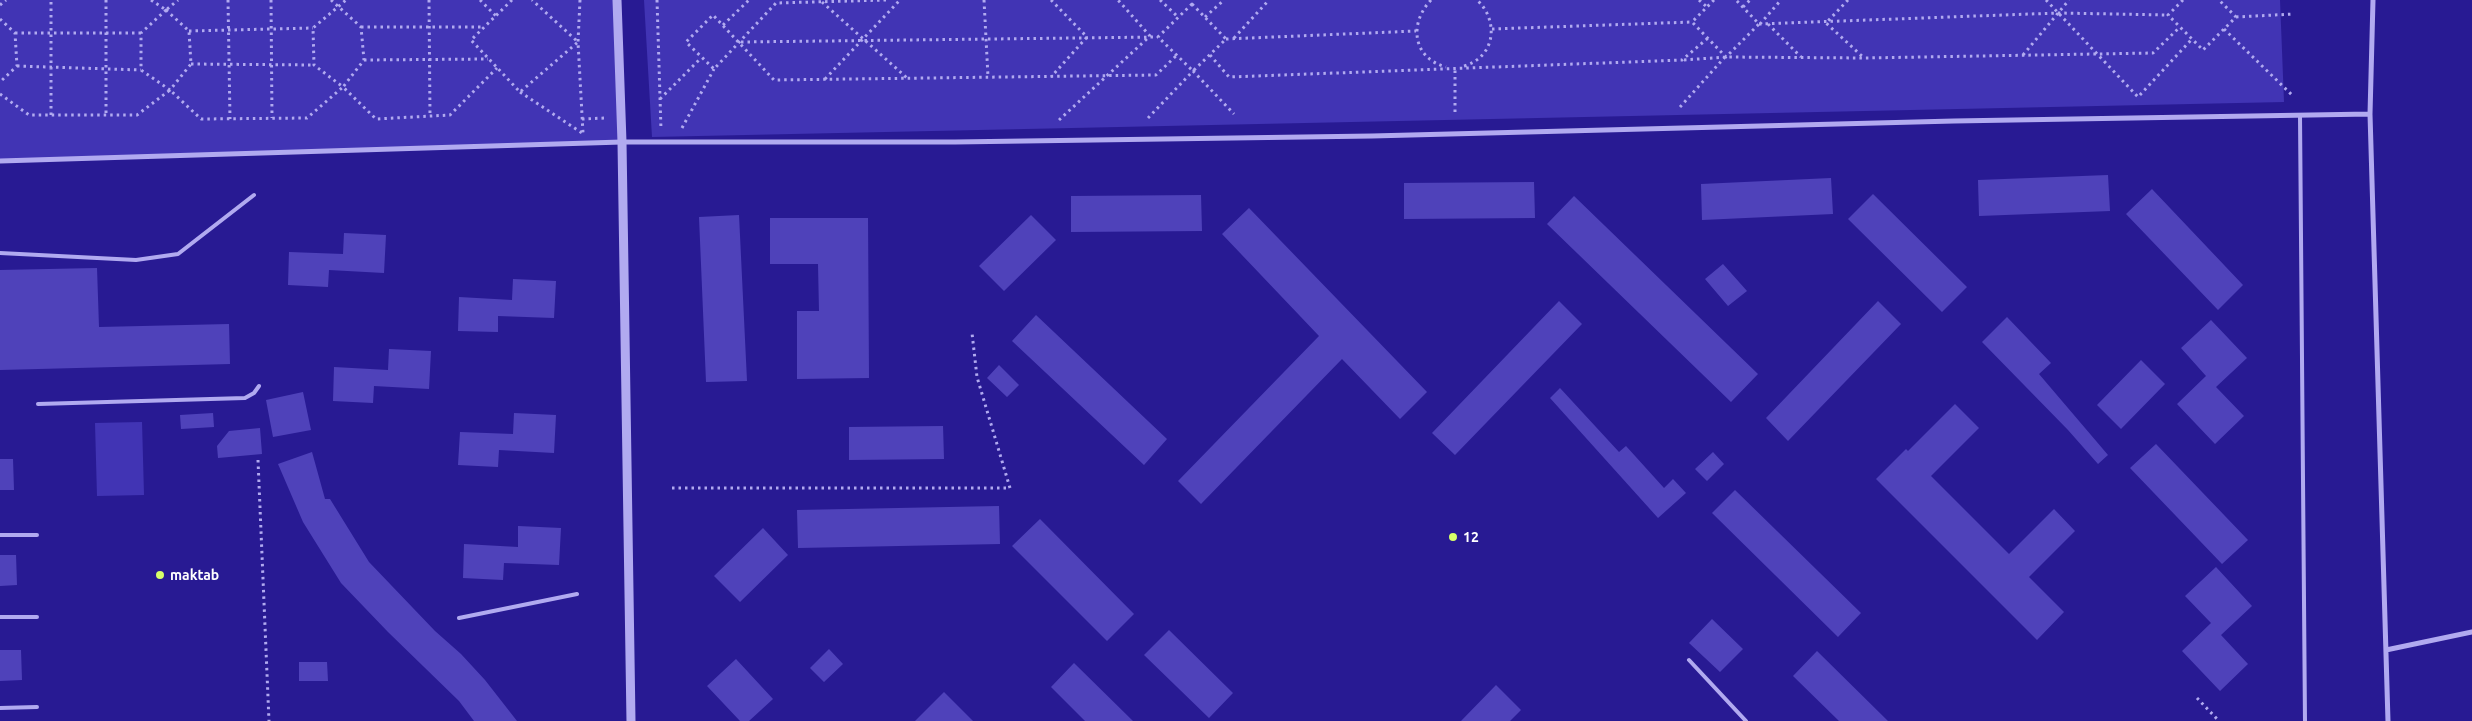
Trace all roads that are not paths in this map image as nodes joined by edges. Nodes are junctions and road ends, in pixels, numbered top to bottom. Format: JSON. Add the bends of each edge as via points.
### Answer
{"nodes":[{"id":1,"x":617,"y":0,"type":"edge"},
{"id":2,"x":2373,"y":0,"type":"edge"},
{"id":3,"x":2370,"y":114,"type":"junction"},
{"id":4,"x":2300,"y":116,"type":"junction"},
{"id":5,"x":622,"y":142,"type":"junction"},
{"id":6,"x":0,"y":161,"type":"edge"},
{"id":7,"x":254,"y":196,"type":"dead end"},
{"id":8,"x":0,"y":253,"type":"edge"},
{"id":9,"x":259,"y":386,"type":"dead end"},
{"id":10,"x":38,"y":404,"type":"dead end"},
{"id":11,"x":0,"y":535,"type":"edge"},
{"id":12,"x":38,"y":535,"type":"dead end"},
{"id":13,"x":577,"y":594,"type":"dead end"},
{"id":14,"x":0,"y":617,"type":"edge"},
{"id":15,"x":37,"y":617,"type":"dead end"},
{"id":16,"x":459,"y":618,"type":"dead end"},
{"id":17,"x":2472,"y":632,"type":"edge"},
{"id":18,"x":2386,"y":650,"type":"junction"},
{"id":19,"x":1690,"y":660,"type":"dead end"},
{"id":20,"x":37,"y":707,"type":"dead end"},
{"id":21,"x":0,"y":708,"type":"edge"},
{"id":22,"x":631,"y":721,"type":"edge"},
{"id":23,"x":1746,"y":721,"type":"edge"},
{"id":24,"x":2305,"y":721,"type":"edge"},
{"id":25,"x":2388,"y":721,"type":"edge"}],
"edges":[{"from":1,"to":5,"type":"street"},
{"from":2,"to":3,"type":"street"},
{"from":3,"to":4,"type":"street"},
{"from":3,"to":18,"type":"street"},
{"from":4,"to":5,"type":"street","via":[[1372,136],[955,142]]},
{"from":4,"to":24,"type":"lane"},
{"from":5,"to":6,"type":"street"},
{"from":5,"to":22,"type":"street"},
{"from":7,"to":8,"type":"lane","via":[[178,254],[136,260]]},
{"from":9,"to":10,"type":"lane","via":[[245,398]]},
{"from":11,"to":12,"type":"lane"},
{"from":13,"to":16,"type":"lane"},
{"from":14,"to":15,"type":"lane"},
{"from":17,"to":18,"type":"street"},
{"from":18,"to":25,"type":"street"},
{"from":19,"to":23,"type":"lane"},
{"from":20,"to":21,"type":"lane"}]}
